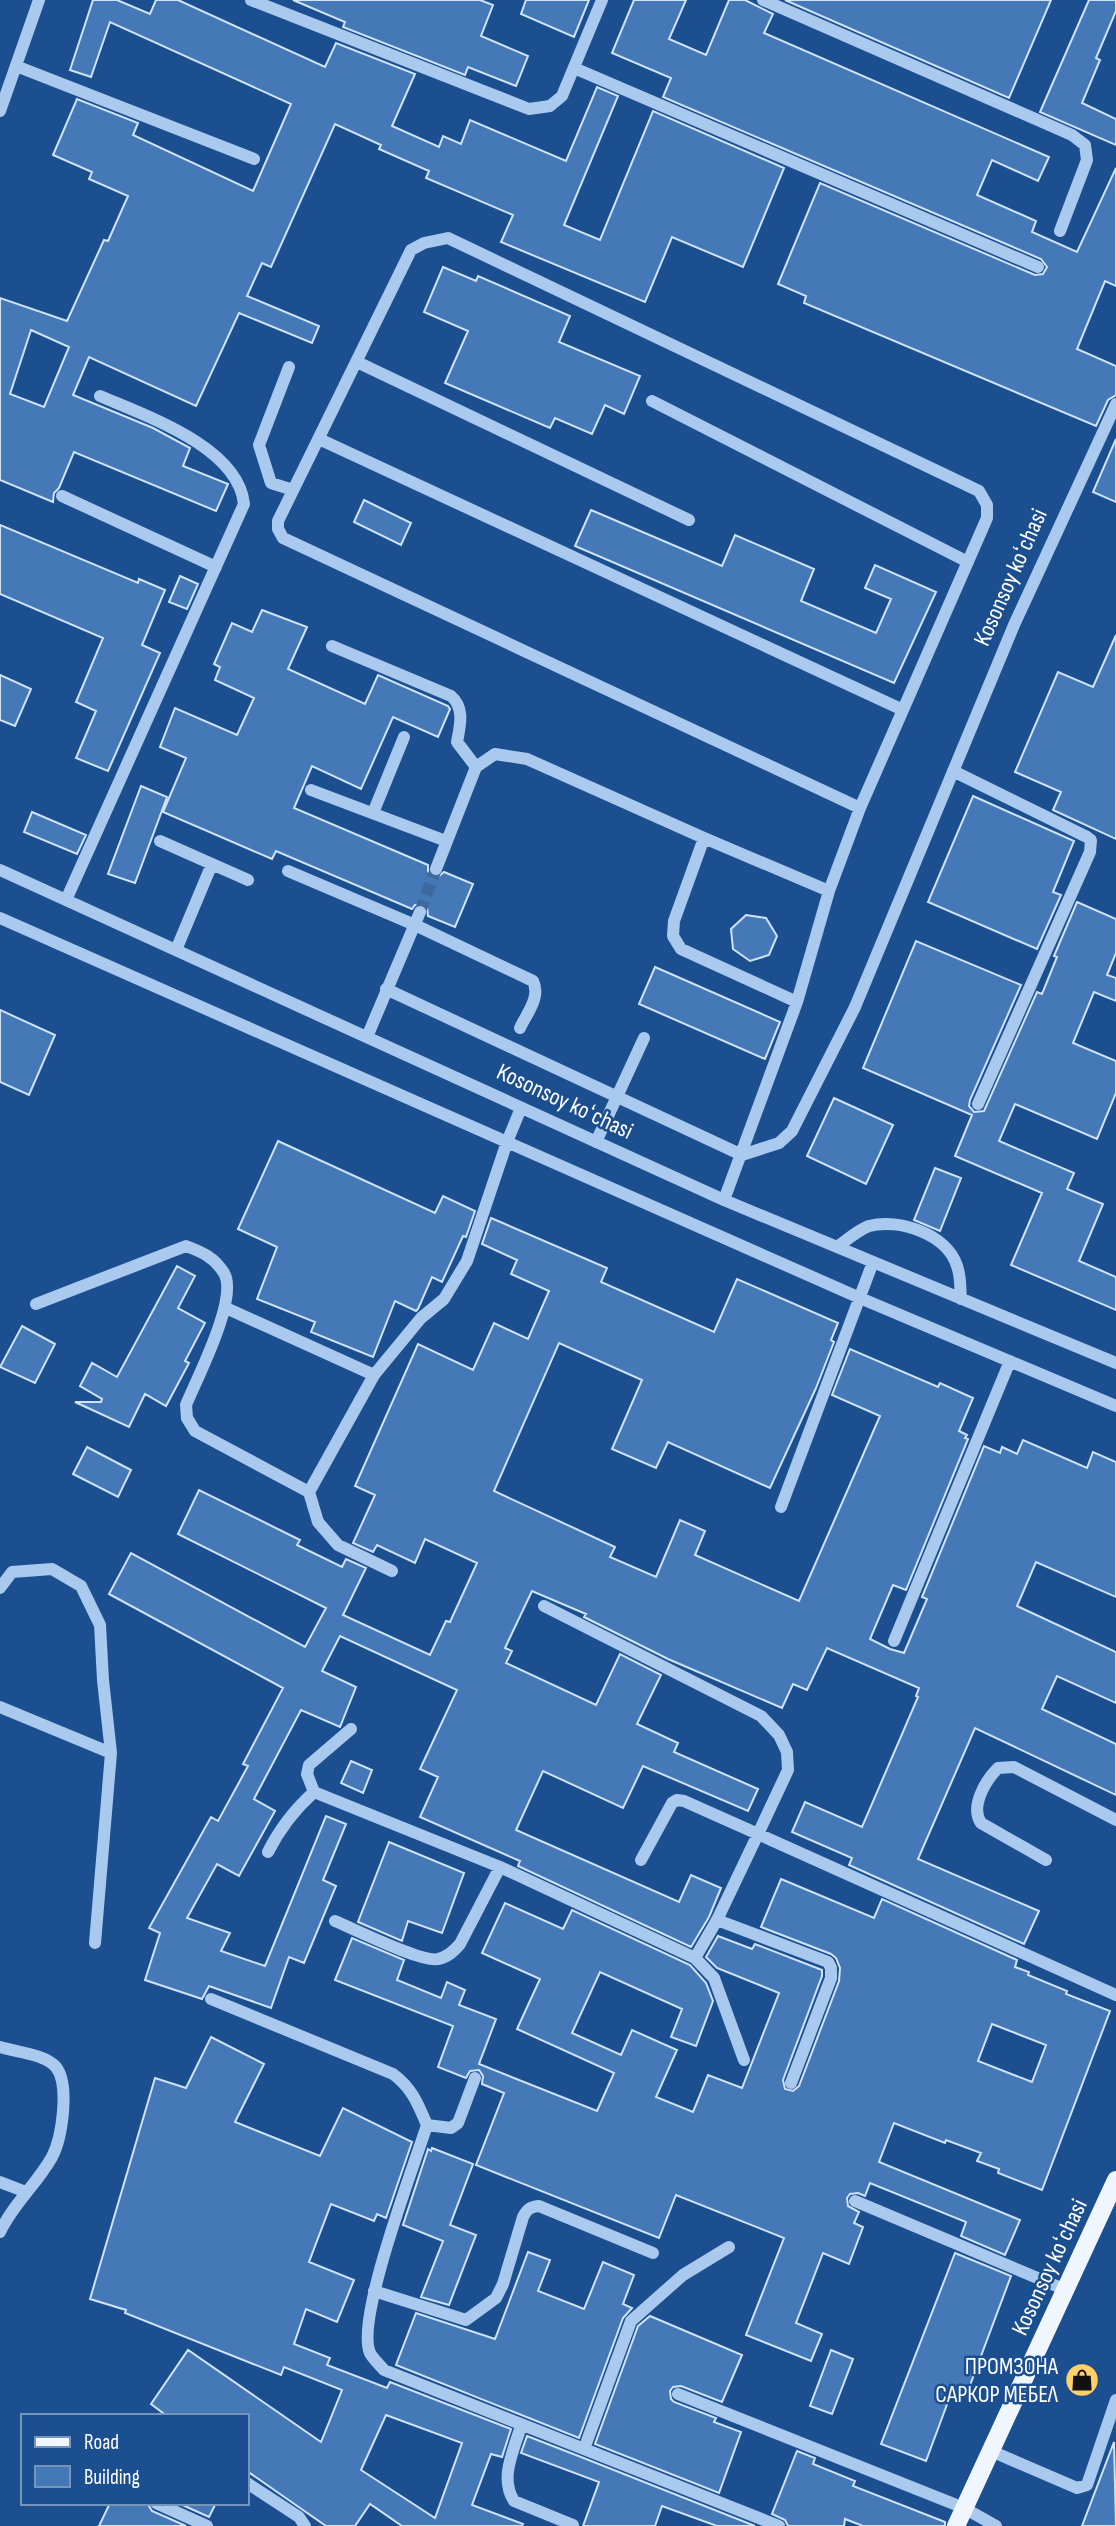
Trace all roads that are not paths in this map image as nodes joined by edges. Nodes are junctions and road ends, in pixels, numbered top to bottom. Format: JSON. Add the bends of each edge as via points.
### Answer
{"nodes":[{"id":1,"x":39,"y":0,"type":"edge"},
{"id":2,"x":251,"y":0,"type":"edge"},
{"id":3,"x":602,"y":0,"type":"edge"},
{"id":4,"x":762,"y":0,"type":"edge"},
{"id":5,"x":16,"y":66,"type":"junction"},
{"id":6,"x":574,"y":68,"type":"junction"},
{"id":7,"x":0,"y":111,"type":"edge"},
{"id":8,"x":254,"y":159,"type":"dead end"},
{"id":9,"x":1060,"y":231,"type":"dead end"},
{"id":10,"x":1038,"y":267,"type":"dead end"},
{"id":11,"x":357,"y":362,"type":"junction"},
{"id":12,"x":289,"y":367,"type":"dead end"},
{"id":13,"x":100,"y":396,"type":"dead end"},
{"id":14,"x":652,"y":401,"type":"dead end"},
{"id":15,"x":1116,"y":404,"type":"edge"},
{"id":16,"x":319,"y":439,"type":"junction"},
{"id":17,"x":293,"y":490,"type":"junction"},
{"id":18,"x":62,"y":496,"type":"dead end"},
{"id":19,"x":689,"y":520,"type":"dead end"},
{"id":20,"x":968,"y":562,"type":"junction"},
{"id":21,"x":216,"y":566,"type":"junction"},
{"id":22,"x":332,"y":646,"type":"dead end"},
{"id":23,"x":903,"y":710,"type":"junction"},
{"id":24,"x":404,"y":737,"type":"dead end"},
{"id":25,"x":476,"y":767,"type":"junction"},
{"id":26,"x":953,"y":771,"type":"junction"},
{"id":27,"x":311,"y":790,"type":"dead end"},
{"id":28,"x":860,"y":808,"type":"junction"},
{"id":29,"x":373,"y":813,"type":"junction"},
{"id":30,"x":704,"y":838,"type":"junction"},
{"id":31,"x":160,"y":841,"type":"dead end"},
{"id":32,"x":446,"y":841,"type":"junction"},
{"id":33,"x":212,"y":864,"type":"junction"},
{"id":34,"x":436,"y":869,"type":"tunnel mouth"},
{"id":35,"x":0,"y":870,"type":"edge"},
{"id":36,"x":288,"y":871,"type":"dead end"},
{"id":37,"x":248,"y":880,"type":"dead end"},
{"id":38,"x":829,"y":891,"type":"junction"},
{"id":39,"x":66,"y":900,"type":"junction"},
{"id":40,"x":0,"y":918,"type":"edge"},
{"id":41,"x":417,"y":918,"type":"junction"},
{"id":42,"x":176,"y":950,"type":"junction"},
{"id":43,"x":386,"y":989,"type":"junction"},
{"id":44,"x":797,"y":1002,"type":"junction"},
{"id":45,"x":520,"y":1028,"type":"dead end"},
{"id":46,"x":367,"y":1037,"type":"junction"},
{"id":47,"x":644,"y":1038,"type":"dead end"},
{"id":48,"x":617,"y":1097,"type":"junction"},
{"id":49,"x":978,"y":1104,"type":"dead end"},
{"id":50,"x":521,"y":1108,"type":"junction"},
{"id":51,"x":507,"y":1142,"type":"junction"},
{"id":52,"x":596,"y":1142,"type":"junction"},
{"id":53,"x":742,"y":1155,"type":"junction"},
{"id":54,"x":724,"y":1200,"type":"junction"},
{"id":55,"x":837,"y":1247,"type":"junction"},
{"id":56,"x":873,"y":1262,"type":"junction"},
{"id":57,"x":860,"y":1298,"type":"junction"},
{"id":58,"x":961,"y":1299,"type":"junction"},
{"id":59,"x":36,"y":1304,"type":"dead end"},
{"id":60,"x":226,"y":1308,"type":"junction"},
{"id":61,"x":1010,"y":1361,"type":"junction"},
{"id":62,"x":1116,"y":1363,"type":"edge"},
{"id":63,"x":374,"y":1375,"type":"junction"},
{"id":64,"x":1116,"y":1406,"type":"edge"},
{"id":65,"x":309,"y":1492,"type":"junction"},
{"id":66,"x":781,"y":1507,"type":"dead end"},
{"id":67,"x":0,"y":1564,"type":"edge"},
{"id":68,"x":392,"y":1571,"type":"dead end"},
{"id":69,"x":12,"y":1572,"type":"junction"},
{"id":70,"x":0,"y":1588,"type":"edge"},
{"id":71,"x":544,"y":1606,"type":"dead end"},
{"id":72,"x":894,"y":1641,"type":"dead end"},
{"id":73,"x":0,"y":1707,"type":"edge"},
{"id":74,"x":351,"y":1729,"type":"dead end"},
{"id":75,"x":111,"y":1752,"type":"junction"},
{"id":76,"x":314,"y":1792,"type":"junction"},
{"id":77,"x":1116,"y":1819,"type":"edge"},
{"id":78,"x":758,"y":1834,"type":"junction"},
{"id":79,"x":268,"y":1852,"type":"dead end"},
{"id":80,"x":641,"y":1860,"type":"dead end"},
{"id":81,"x":1046,"y":1860,"type":"dead end"},
{"id":82,"x":499,"y":1867,"type":"junction"},
{"id":83,"x":717,"y":1920,"type":"junction"},
{"id":84,"x":335,"y":1921,"type":"dead end"},
{"id":85,"x":95,"y":1943,"type":"dead end"},
{"id":86,"x":695,"y":1958,"type":"junction"},
{"id":87,"x":1116,"y":1995,"type":"edge"},
{"id":88,"x":211,"y":1999,"type":"dead end"},
{"id":89,"x":0,"y":2047,"type":"edge"},
{"id":90,"x":744,"y":2060,"type":"dead end"},
{"id":91,"x":475,"y":2078,"type":"dead end"},
{"id":92,"x":791,"y":2083,"type":"dead end"},
{"id":93,"x":427,"y":2125,"type":"junction"},
{"id":94,"x":1116,"y":2180,"type":"edge"},
{"id":95,"x":0,"y":2182,"type":"edge"},
{"id":96,"x":26,"y":2192,"type":"junction"},
{"id":97,"x":855,"y":2201,"type":"dead end"},
{"id":98,"x":1111,"y":2204,"type":"edge"},
{"id":99,"x":0,"y":2232,"type":"edge"},
{"id":100,"x":729,"y":2246,"type":"dead end"},
{"id":101,"x":653,"y":2253,"type":"dead end"},
{"id":102,"x":1066,"y":2290,"type":"junction"},
{"id":103,"x":374,"y":2291,"type":"junction"},
{"id":104,"x":678,"y":2394,"type":"dead end"},
{"id":105,"x":1116,"y":2400,"type":"edge"},
{"id":106,"x":521,"y":2426,"type":"junction"},
{"id":107,"x":584,"y":2449,"type":"junction"},
{"id":108,"x":991,"y":2451,"type":"junction"},
{"id":109,"x":248,"y":2484,"type":"edge"},
{"id":110,"x":160,"y":2505,"type":"edge"},
{"id":111,"x":964,"y":2508,"type":"junction"},
{"id":112,"x":573,"y":2525,"type":"edge"},
{"id":113,"x":207,"y":2526,"type":"edge"},
{"id":114,"x":305,"y":2526,"type":"edge"},
{"id":115,"x":779,"y":2526,"type":"edge"},
{"id":116,"x":956,"y":2526,"type":"edge"},
{"id":117,"x":996,"y":2526,"type":"edge"}],
"edges":[{"from":1,"to":5,"type":"street"},
{"from":2,"to":6,"type":"street","via":[[529,109],[558,101]]},
{"from":3,"to":6,"type":"street"},
{"from":4,"to":9,"type":"street","via":[[1072,135],[1085,145],[1087,160]]},
{"from":5,"to":7,"type":"street"},
{"from":5,"to":8,"type":"street"},
{"from":6,"to":10,"type":"street"},
{"from":11,"to":16,"type":"street"},
{"from":11,"to":19,"type":"street"},
{"from":11,"to":20,"type":"street","via":[[411,250],[448,238],[979,491],[987,505],[987,518]]},
{"from":12,"to":17,"type":"street","via":[[259,445],[271,483]]},
{"from":13,"to":21,"type":"street","via":[[187,435],[236,477],[244,505]]},
{"from":14,"to":20,"type":"street"},
{"from":15,"to":26,"type":"street","name":"Kosonsoy koʻchasi","via":[[1014,625]]},
{"from":16,"to":17,"type":"street"},
{"from":16,"to":23,"type":"street"},
{"from":17,"to":28,"type":"street","via":[[277,526],[287,542]]},
{"from":18,"to":21,"type":"street"},
{"from":20,"to":23,"type":"street"},
{"from":21,"to":39,"type":"street"},
{"from":22,"to":25,"type":"street","via":[[457,701],[461,720],[457,742]]},
{"from":23,"to":28,"type":"street"},
{"from":24,"to":29,"type":"street"},
{"from":25,"to":30,"type":"street","via":[[495,754],[527,759]]},
{"from":25,"to":32,"type":"street"},
{"from":26,"to":49,"type":"street","via":[[1091,840],[1090,852]]},
{"from":26,"to":53,"type":"street","name":"Kosonsoy koʻchasi","via":[[855,1007],[792,1131],[779,1143]]},
{"from":27,"to":29,"type":"street"},
{"from":28,"to":38,"type":"street"},
{"from":29,"to":32,"type":"street"},
{"from":30,"to":38,"type":"street"},
{"from":30,"to":44,"type":"street","via":[[674,921],[673,936],[681,949]]},
{"from":31,"to":33,"type":"street"},
{"from":32,"to":34,"type":"street"},
{"from":33,"to":37,"type":"street"},
{"from":33,"to":42,"type":"street"},
{"from":35,"to":39,"type":"street","name":"Kosonsoy koʻchasi"},
{"from":36,"to":41,"type":"street"},
{"from":38,"to":44,"type":"street"},
{"from":39,"to":42,"type":"street","name":"Kosonsoy koʻchasi"},
{"from":40,"to":51,"type":"street"},
{"from":41,"to":43,"type":"street"},
{"from":41,"to":45,"type":"street","via":[[533,981],[536,996]]},
{"from":42,"to":46,"type":"street","name":"Kosonsoy koʻchasi"},
{"from":43,"to":46,"type":"street"},
{"from":43,"to":48,"type":"street"},
{"from":44,"to":53,"type":"street"},
{"from":46,"to":50,"type":"street","name":"Kosonsoy koʻchasi"},
{"from":47,"to":48,"type":"street"},
{"from":48,"to":52,"type":"street"},
{"from":48,"to":53,"type":"street"},
{"from":50,"to":51,"type":"street"},
{"from":50,"to":52,"type":"street","name":"Kosonsoy koʻchasi"},
{"from":51,"to":57,"type":"street"},
{"from":51,"to":63,"type":"street","via":[[467,1261],[444,1299],[421,1318]]},
{"from":52,"to":54,"type":"street","name":"Kosonsoy koʻchasi"},
{"from":53,"to":54,"type":"street"},
{"from":54,"to":55,"type":"street","name":"Kosonsoy koʻchasi"},
{"from":55,"to":56,"type":"street","name":"Kosonsoy koʻchasi"},
{"from":55,"to":58,"type":"street","via":[[865,1227],[884,1223],[923,1232],[947,1248],[958,1266]]},
{"from":56,"to":57,"type":"street"},
{"from":56,"to":58,"type":"street","name":"Kosonsoy koʻchasi"},
{"from":57,"to":61,"type":"street"},
{"from":57,"to":66,"type":"street"},
{"from":58,"to":62,"type":"street","name":"Kosonsoy koʻchasi"},
{"from":59,"to":60,"type":"street","via":[[186,1246],[209,1255],[226,1276]]},
{"from":60,"to":63,"type":"street"},
{"from":60,"to":65,"type":"street","via":[[186,1405],[187,1418],[195,1431]]},
{"from":61,"to":64,"type":"street"},
{"from":61,"to":72,"type":"street"},
{"from":63,"to":65,"type":"street"},
{"from":65,"to":68,"type":"street","via":[[318,1522],[338,1545]]},
{"from":67,"to":69,"type":"street"},
{"from":69,"to":70,"type":"street"},
{"from":69,"to":75,"type":"street","via":[[52,1569],[81,1586],[100,1625]]},
{"from":71,"to":78,"type":"street","via":[[761,1716],[779,1735],[788,1769]]},
{"from":73,"to":75,"type":"street"},
{"from":74,"to":76,"type":"street","via":[[309,1765],[307,1774]]},
{"from":75,"to":85,"type":"street"},
{"from":76,"to":79,"type":"street","via":[[296,1808]]},
{"from":76,"to":82,"type":"street"},
{"from":77,"to":81,"type":"street","via":[[1014,1767],[998,1768],[976,1806],[978,1819]]},
{"from":78,"to":80,"type":"street","via":[[677,1800]]},
{"from":78,"to":83,"type":"street"},
{"from":78,"to":87,"type":"street"},
{"from":82,"to":84,"type":"street","via":[[460,1944],[452,1954],[436,1961]]},
{"from":82,"to":86,"type":"street"},
{"from":83,"to":86,"type":"street"},
{"from":83,"to":92,"type":"street","via":[[828,1962],[831,1968]]},
{"from":86,"to":90,"type":"street","via":[[722,1993]]},
{"from":88,"to":93,"type":"street","via":[[393,2074],[411,2090]]},
{"from":89,"to":96,"type":"street","via":[[43,2059],[56,2067],[62,2082],[64,2104],[54,2154]]},
{"from":91,"to":93,"type":"street","via":[[458,2123],[451,2128]]},
{"from":93,"to":103,"type":"street"},
{"from":94,"to":98,"type":"main road","name":"Kosonsoy koʻchasi"},
{"from":95,"to":96,"type":"street"},
{"from":96,"to":99,"type":"street"},
{"from":97,"to":102,"type":"street"},
{"from":98,"to":102,"type":"main road","name":"Kosonsoy koʻchasi"},
{"from":100,"to":107,"type":"street","via":[[683,2274],[631,2321]]},
{"from":101,"to":103,"type":"street","via":[[533,2206],[523,2217],[496,2298],[467,2320]]},
{"from":102,"to":108,"type":"main road","name":"Kosonsoy koʻchasi"},
{"from":103,"to":106,"type":"street","via":[[367,2325],[370,2353],[384,2370]]},
{"from":104,"to":111,"type":"street"},
{"from":105,"to":108,"type":"street","via":[[1083,2487]]},
{"from":106,"to":107,"type":"street"},
{"from":106,"to":112,"type":"street","via":[[507,2474],[509,2493],[514,2501]]},
{"from":107,"to":115,"type":"street"},
{"from":108,"to":111,"type":"main road","name":"Kosonsoy koʻchasi"},
{"from":109,"to":114,"type":"street","via":[[299,2516]]},
{"from":110,"to":113,"type":"street"},
{"from":111,"to":116,"type":"main road","name":"Kosonsoy koʻchasi"},
{"from":111,"to":117,"type":"street"}]}
